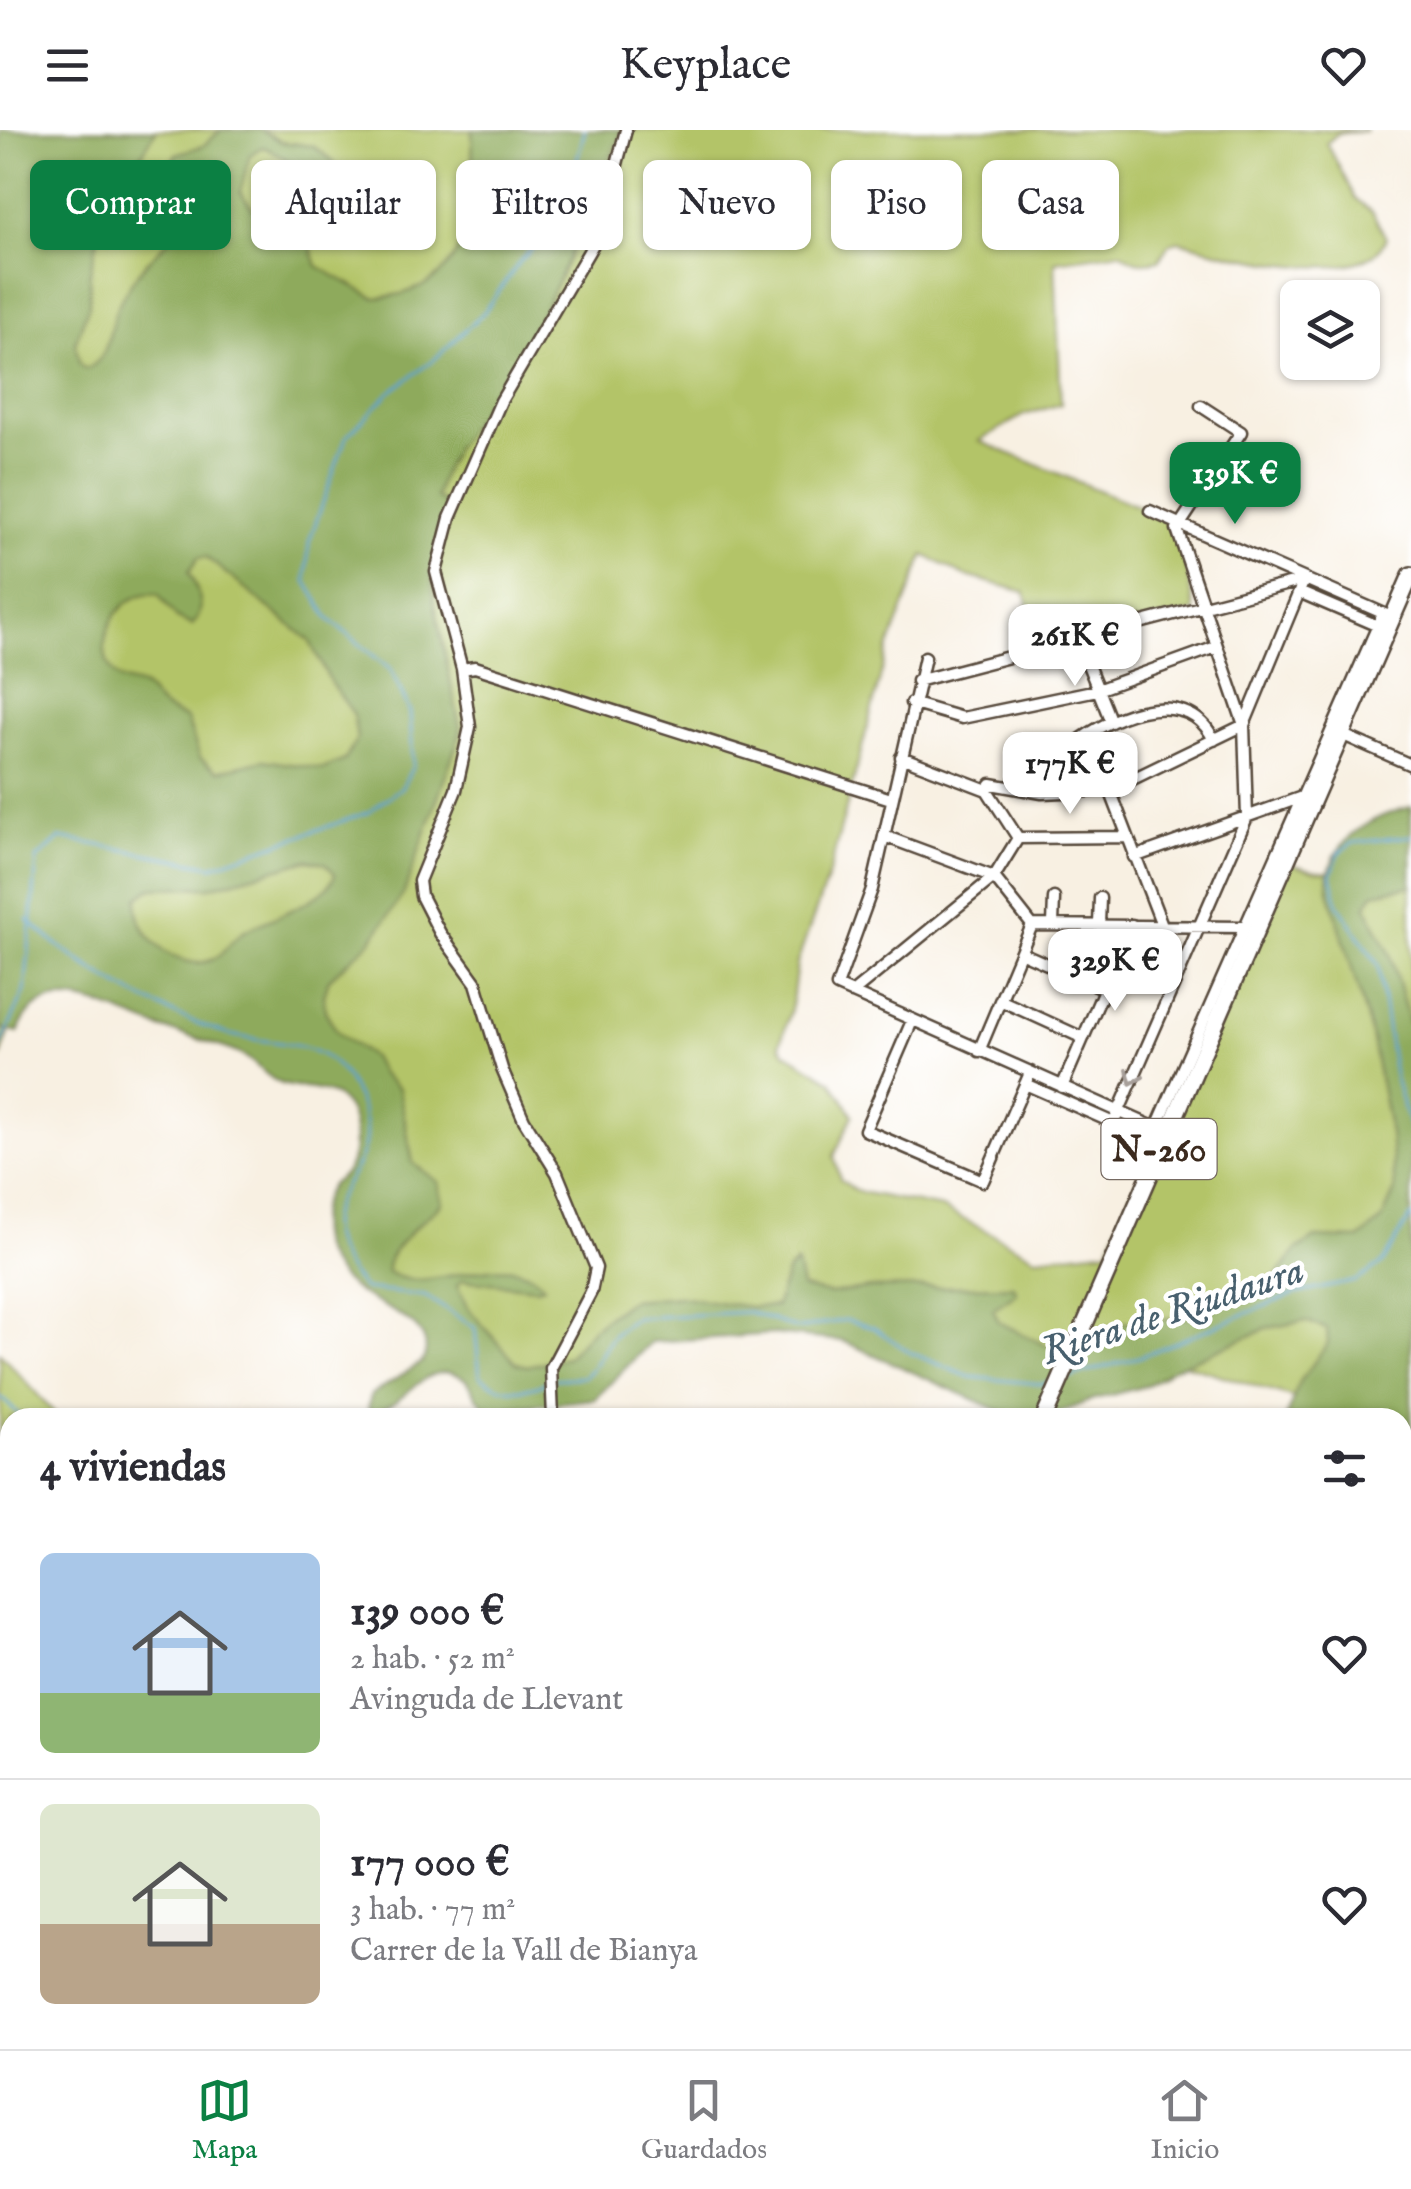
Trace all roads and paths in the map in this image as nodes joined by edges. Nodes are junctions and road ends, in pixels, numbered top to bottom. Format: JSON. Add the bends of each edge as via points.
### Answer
{"nodes":[{"id":1,"x":626,"y":130,"type":"edge"},
{"id":2,"x":1201,"y":406,"type":"dead end"},
{"id":3,"x":1150,"y":511,"type":"dead end"},
{"id":4,"x":1178,"y":524,"type":"junction"},
{"id":5,"x":1411,"y":576,"type":"edge"},
{"id":6,"x":1304,"y":580,"type":"junction"},
{"id":7,"x":1299,"y":592,"type":"junction"},
{"id":8,"x":1202,"y":610,"type":"junction"},
{"id":9,"x":1385,"y":619,"type":"junction"},
{"id":10,"x":1078,"y":640,"type":"junction"},
{"id":11,"x":1216,"y":647,"type":"junction"},
{"id":12,"x":924,"y":658,"type":"dead end"},
{"id":13,"x":462,"y":669,"type":"junction"},
{"id":14,"x":917,"y":682,"type":"junction"},
{"id":15,"x":1097,"y":690,"type":"junction"},
{"id":16,"x":911,"y":703,"type":"junction"},
{"id":17,"x":1111,"y":722,"type":"junction"},
{"id":18,"x":1244,"y":725,"type":"junction"},
{"id":19,"x":1342,"y":734,"type":"junction"},
{"id":20,"x":1214,"y":740,"type":"junction"},
{"id":21,"x":901,"y":756,"type":"junction"},
{"id":22,"x":1411,"y":765,"type":"edge"},
{"id":23,"x":987,"y":790,"type":"junction"},
{"id":24,"x":1110,"y":790,"type":"junction"},
{"id":25,"x":1042,"y":793,"type":"junction"},
{"id":26,"x":1302,"y":797,"type":"junction"},
{"id":27,"x":891,"y":798,"type":"junction"},
{"id":28,"x":1246,"y":817,"type":"junction"},
{"id":29,"x":884,"y":836,"type":"junction"},
{"id":30,"x":1018,"y":838,"type":"junction"},
{"id":31,"x":1127,"y":838,"type":"junction"},
{"id":32,"x":1134,"y":857,"type":"junction"},
{"id":33,"x":994,"y":877,"type":"junction"},
{"id":34,"x":1054,"y":898,"type":"dead end"},
{"id":35,"x":1100,"y":898,"type":"dead end"},
{"id":36,"x":1054,"y":924,"type":"junction"},
{"id":37,"x":1099,"y":924,"type":"junction"},
{"id":38,"x":1032,"y":925,"type":"junction"},
{"id":39,"x":1132,"y":925,"type":"junction"},
{"id":40,"x":1162,"y":925,"type":"junction"},
{"id":41,"x":1201,"y":925,"type":"junction"},
{"id":42,"x":1244,"y":927,"type":"junction"},
{"id":43,"x":1022,"y":953,"type":"junction"},
{"id":44,"x":1104,"y":990,"type":"junction"},
{"id":45,"x":852,"y":993,"type":"junction"},
{"id":46,"x":1002,"y":1001,"type":"junction"},
{"id":47,"x":912,"y":1021,"type":"junction"},
{"id":48,"x":1083,"y":1038,"type":"junction"},
{"id":49,"x":979,"y":1051,"type":"junction"},
{"id":50,"x":1028,"y":1078,"type":"junction"},
{"id":51,"x":1062,"y":1087,"type":"junction"},
{"id":52,"x":1116,"y":1117,"type":"junction"},
{"id":53,"x":1153,"y":1137,"type":"junction"},
{"id":54,"x":553,"y":1408,"type":"edge"},
{"id":55,"x":1048,"y":1408,"type":"edge"}],
"edges":[{"from":1,"to":13,"type":"street","via":[[598,236],[501,402],[450,518],[436,572]]},
{"from":2,"to":4,"type":"street","via":[[1241,432]]},
{"from":3,"to":4,"type":"street"},
{"from":4,"to":6,"type":"street"},
{"from":4,"to":8,"type":"street"},
{"from":5,"to":9,"type":"main road","number":"N-260"},
{"from":6,"to":7,"type":"street"},
{"from":6,"to":8,"type":"street"},
{"from":6,"to":9,"type":"street"},
{"from":7,"to":9,"type":"street"},
{"from":7,"to":18,"type":"street"},
{"from":8,"to":10,"type":"street"},
{"from":8,"to":11,"type":"street"},
{"from":9,"to":19,"type":"main road","number":"N-260"},
{"from":9,"to":26,"type":"street"},
{"from":10,"to":14,"type":"street"},
{"from":10,"to":15,"type":"street"},
{"from":11,"to":15,"type":"street"},
{"from":11,"to":18,"type":"street"},
{"from":12,"to":14,"type":"street"},
{"from":13,"to":27,"type":"street","via":[[476,667]]},
{"from":13,"to":54,"type":"street","via":[[470,727],[466,759],[419,881],[440,933],[476,982],[502,1069],[557,1173],[596,1268],[591,1292],[551,1368]]},
{"from":14,"to":16,"type":"street"},
{"from":15,"to":16,"type":"street","via":[[962,718]]},
{"from":15,"to":17,"type":"street"},
{"from":16,"to":21,"type":"street"},
{"from":17,"to":20,"type":"street","via":[[1158,708],[1193,718]]},
{"from":17,"to":25,"type":"street","via":[[1067,750]]},
{"from":18,"to":20,"type":"street"},
{"from":18,"to":28,"type":"street"},
{"from":19,"to":22,"type":"street"},
{"from":19,"to":53,"type":"main road","number":"N-260"},
{"from":20,"to":24,"type":"street"},
{"from":21,"to":23,"type":"street"},
{"from":21,"to":27,"type":"street"},
{"from":23,"to":25,"type":"street","via":[[997,784]]},
{"from":23,"to":30,"type":"street"},
{"from":24,"to":25,"type":"street"},
{"from":24,"to":31,"type":"street"},
{"from":26,"to":28,"type":"street"},
{"from":26,"to":42,"type":"street"},
{"from":27,"to":29,"type":"street"},
{"from":28,"to":32,"type":"street"},
{"from":28,"to":41,"type":"street"},
{"from":29,"to":33,"type":"street"},
{"from":29,"to":45,"type":"street","via":[[838,986]]},
{"from":30,"to":31,"type":"street"},
{"from":30,"to":33,"type":"street"},
{"from":31,"to":32,"type":"street"},
{"from":32,"to":40,"type":"street"},
{"from":33,"to":38,"type":"street"},
{"from":33,"to":45,"type":"street"},
{"from":34,"to":36,"type":"street"},
{"from":35,"to":37,"type":"street"},
{"from":36,"to":37,"type":"street"},
{"from":36,"to":38,"type":"street"},
{"from":37,"to":39,"type":"street"},
{"from":38,"to":43,"type":"street"},
{"from":39,"to":40,"type":"street"},
{"from":39,"to":44,"type":"street"},
{"from":40,"to":41,"type":"street"},
{"from":41,"to":42,"type":"street"},
{"from":41,"to":52,"type":"street","one_way":true},
{"from":42,"to":53,"type":"street"},
{"from":43,"to":44,"type":"street"},
{"from":43,"to":46,"type":"street"},
{"from":44,"to":48,"type":"street"},
{"from":45,"to":47,"type":"street"},
{"from":46,"to":48,"type":"street"},
{"from":46,"to":49,"type":"street"},
{"from":47,"to":49,"type":"street"},
{"from":47,"to":50,"type":"street","via":[[865,1130],[983,1180]]},
{"from":48,"to":51,"type":"street"},
{"from":49,"to":50,"type":"street"},
{"from":50,"to":51,"type":"street"},
{"from":50,"to":52,"type":"street"},
{"from":51,"to":52,"type":"street"},
{"from":52,"to":53,"type":"street"},
{"from":53,"to":55,"type":"main road","number":"N-260"}]}
